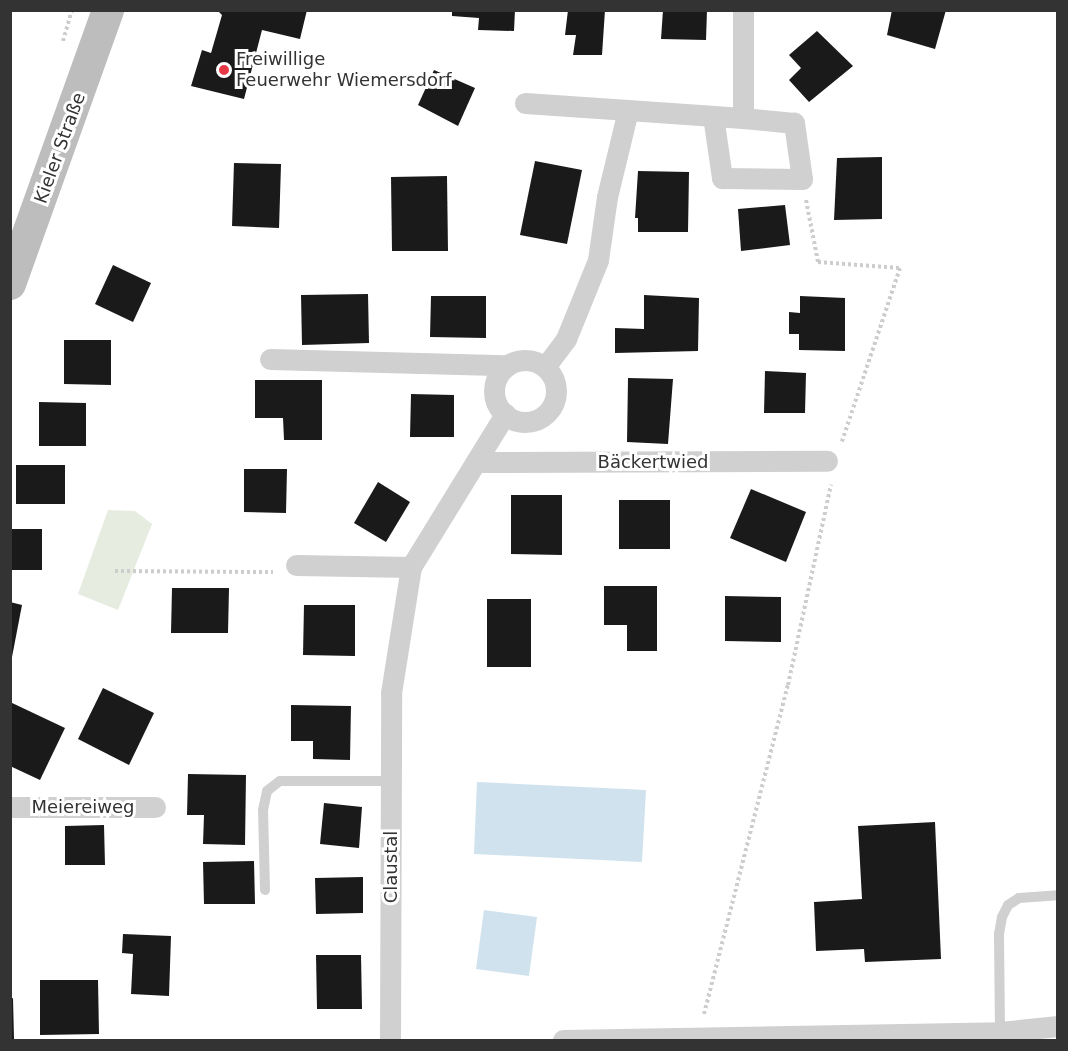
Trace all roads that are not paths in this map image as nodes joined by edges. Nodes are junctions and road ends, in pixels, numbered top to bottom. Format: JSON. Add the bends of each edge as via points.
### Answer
{"nodes":[{"id":1,"x":108,"y":10,"type":"edge"},
{"id":2,"x":743,"y":10,"type":"edge"},
{"id":3,"x":525,"y":103,"type":"dead end"},
{"id":4,"x":628,"y":110,"type":"junction"},
{"id":5,"x":713,"y":116,"type":"junction"},
{"id":6,"x":743,"y":118,"type":"junction"},
{"id":7,"x":10,"y":284,"type":"edge"},
{"id":8,"x":270,"y":359,"type":"dead end"},
{"id":9,"x":505,"y":365,"type":"junction"},
{"id":10,"x":545,"y":367,"type":"junction"},
{"id":11,"x":505,"y":414,"type":"junction"},
{"id":12,"x":832,"y":459,"type":"road end"},
{"id":13,"x":479,"y":462,"type":"junction"},
{"id":14,"x":296,"y":565,"type":"road end"},
{"id":15,"x":411,"y":567,"type":"junction"},
{"id":16,"x":391,"y":781,"type":"junction"},
{"id":17,"x":10,"y":807,"type":"edge"},
{"id":18,"x":155,"y":807,"type":"dead end"},
{"id":19,"x":265,"y":890,"type":"dead end"},
{"id":20,"x":1058,"y":894,"type":"edge"},
{"id":21,"x":1058,"y":1026,"type":"edge"},
{"id":22,"x":1000,"y":1032,"type":"junction"},
{"id":23,"x":390,"y":1041,"type":"edge"},
{"id":24,"x":563,"y":1041,"type":"edge"}],
"edges":[{"from":1,"to":7,"type":"main road","name":"Kieler Straße"},
{"from":2,"to":6,"type":"street"},
{"from":3,"to":4,"type":"street"},
{"from":4,"to":5,"type":"street"},
{"from":4,"to":10,"type":"street","via":[[606,197],[598,260],[566,339]]},
{"from":5,"to":6,"type":"street"},
{"from":5,"to":6,"type":"street","via":[[722,178],[802,179],[794,123]]},
{"from":8,"to":9,"type":"street"},
{"from":9,"to":10,"type":"street","via":[[530,360]]},
{"from":9,"to":11,"type":"street","via":[[496,383],[496,394]]},
{"from":10,"to":11,"type":"street","via":[[555,386],[548,414],[523,423]]},
{"from":11,"to":13,"type":"street"},
{"from":12,"to":13,"type":"street","name":"Bäckertwied"},
{"from":13,"to":15,"type":"street"},
{"from":14,"to":15,"type":"street"},
{"from":15,"to":16,"type":"street","name":"Claustal","via":[[391,693]]},
{"from":16,"to":19,"type":"lane","via":[[280,781],[267,791],[263,810]]},
{"from":16,"to":23,"type":"street","name":"Claustal"},
{"from":17,"to":18,"type":"street","name":"Meiereiweg"},
{"from":20,"to":22,"type":"lane","via":[[1019,898],[1008,905],[1002,917]]},
{"from":21,"to":22,"type":"street"},
{"from":22,"to":24,"type":"street"}]}
